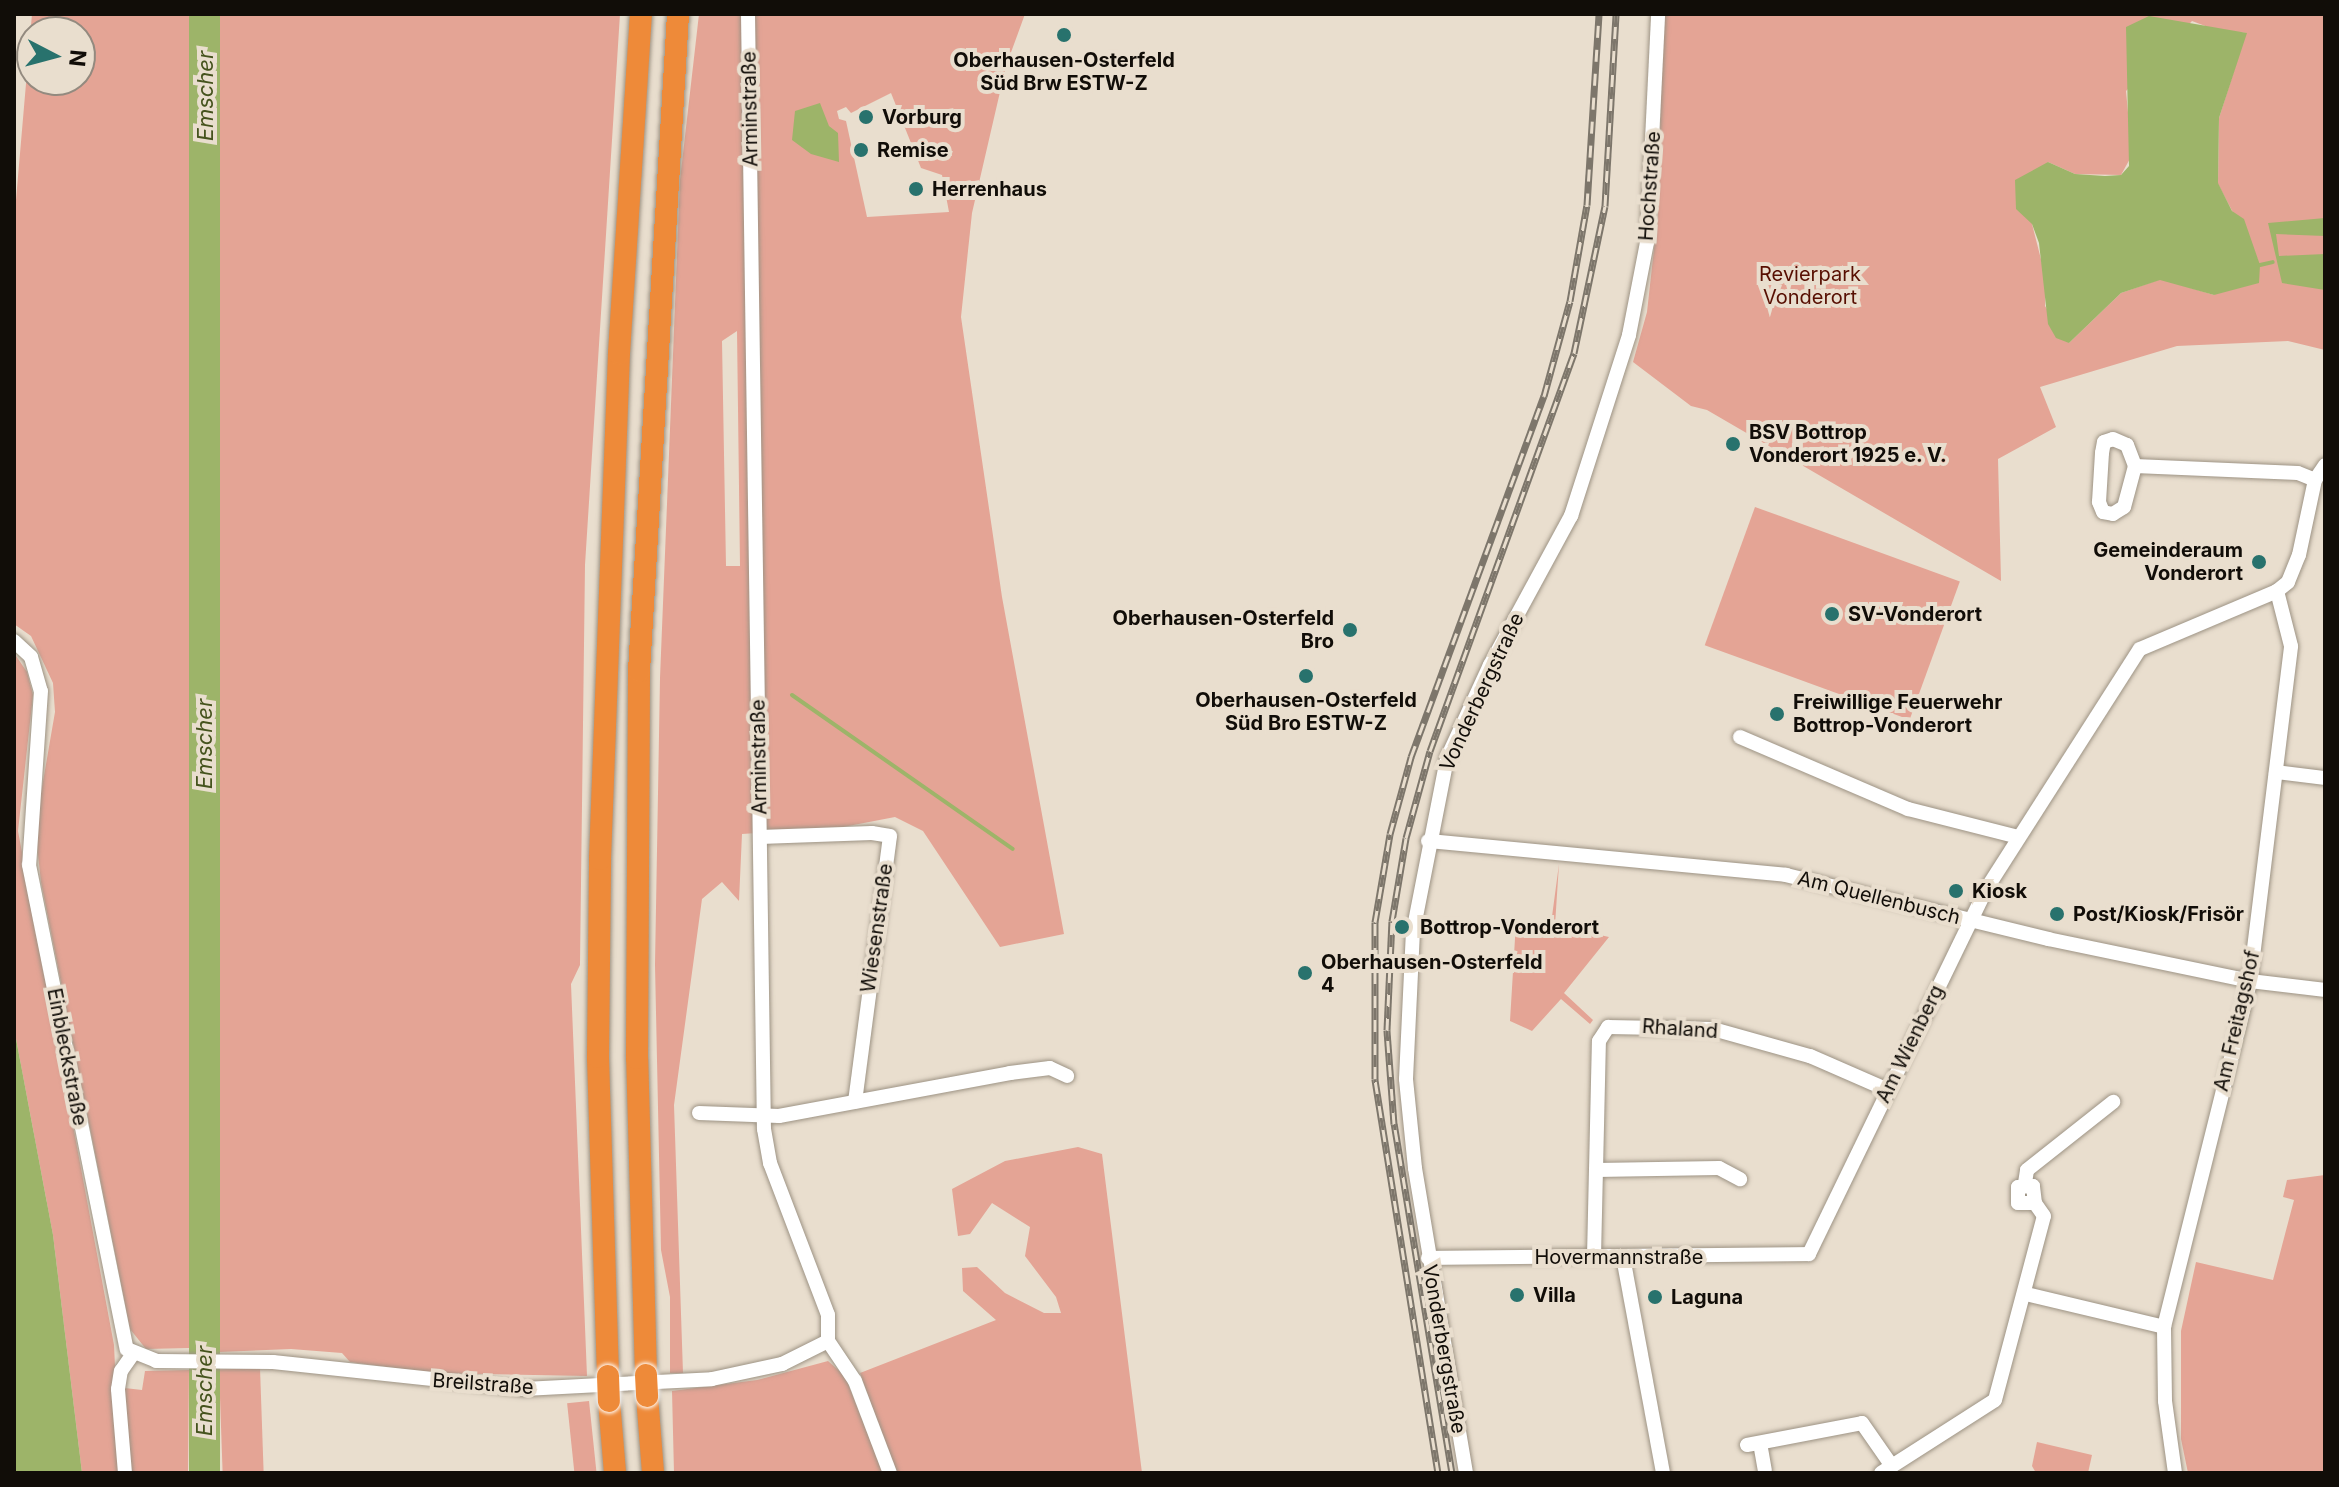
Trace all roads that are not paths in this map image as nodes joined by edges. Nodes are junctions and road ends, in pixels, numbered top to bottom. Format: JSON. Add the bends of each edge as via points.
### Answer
{"nodes":[{"id":1,"x":641,"y":14,"type":"edge"},
{"id":2,"x":678,"y":14,"type":"edge"},
{"id":3,"x":748,"y":14,"type":"edge"},
{"id":4,"x":1658,"y":14,"type":"edge"},
{"id":5,"x":1621,"y":356,"type":"joint"},
{"id":6,"x":2325,"y":465,"type":"edge"},
{"id":7,"x":2135,"y":466,"type":"junction"},
{"id":8,"x":2315,"y":480,"type":"junction"},
{"id":9,"x":2277,"y":591,"type":"junction"},
{"id":10,"x":14,"y":641,"type":"edge"},
{"id":11,"x":1740,"y":737,"type":"dead end"},
{"id":12,"x":2276,"y":772,"type":"junction"},
{"id":13,"x":2325,"y":778,"type":"edge"},
{"id":14,"x":760,"y":837,"type":"junction"},
{"id":15,"x":2019,"y":837,"type":"junction"},
{"id":16,"x":1428,"y":841,"type":"junction"},
{"id":17,"x":1970,"y":921,"type":"junction"},
{"id":18,"x":2250,"y":981,"type":"junction"},
{"id":19,"x":2325,"y":990,"type":"edge"},
{"id":20,"x":1067,"y":1076,"type":"dead end"},
{"id":21,"x":1888,"y":1090,"type":"junction"},
{"id":22,"x":855,"y":1102,"type":"junction"},
{"id":23,"x":2113,"y":1102,"type":"dead end"},
{"id":24,"x":699,"y":1113,"type":"dead end"},
{"id":25,"x":764,"y":1117,"type":"junction"},
{"id":26,"x":1596,"y":1170,"type":"junction"},
{"id":27,"x":1740,"y":1179,"type":"dead end"},
{"id":28,"x":1809,"y":1254,"type":"joint"},
{"id":29,"x":1594,"y":1257,"type":"junction"},
{"id":30,"x":1623,"y":1257,"type":"junction"},
{"id":31,"x":1428,"y":1258,"type":"junction"},
{"id":32,"x":2026,"y":1294,"type":"junction"},
{"id":33,"x":2164,"y":1327,"type":"junction"},
{"id":34,"x":828,"y":1341,"type":"junction"},
{"id":35,"x":133,"y":1354,"type":"junction"},
{"id":36,"x":1887,"y":1470,"type":"edge"},
{"id":37,"x":1765,"y":1471,"type":"edge"},
{"id":38,"x":125,"y":1473,"type":"edge"},
{"id":39,"x":615,"y":1473,"type":"edge"},
{"id":40,"x":653,"y":1473,"type":"edge"},
{"id":41,"x":890,"y":1473,"type":"edge"},
{"id":42,"x":1466,"y":1473,"type":"edge"},
{"id":43,"x":1663,"y":1473,"type":"edge"},
{"id":44,"x":2175,"y":1473,"type":"edge"}],
"edges":[{"from":1,"to":39,"type":"highway","bridge":true,"via":[[619,353],[601,828],[598,1057]]},
{"from":2,"to":40,"type":"highway","via":[[639,671],[637,1058]]},
{"from":3,"to":14,"type":"street","name":"Arminstraße"},
{"from":4,"to":5,"type":"street","name":"Hochstraße","via":[[1647,242]]},
{"from":5,"to":16,"type":"street","name":"Vonderbergstraße","via":[[1571,516],[1447,758]]},
{"from":6,"to":8,"type":"street"},
{"from":7,"to":7,"type":"street","via":[[2123,441],[2104,442],[2099,502],[2103,512],[2120,513]]},
{"from":7,"to":8,"type":"street","via":[[2298,473]]},
{"from":8,"to":9,"type":"street","via":[[2299,555],[2288,582]]},
{"from":9,"to":12,"type":"street","name":"Am Freitagshof","via":[[2291,646]]},
{"from":9,"to":15,"type":"street","name":"Am Wienberg","via":[[2140,649]]},
{"from":10,"to":35,"type":"street","name":"Einbleckstraße","via":[[31,657],[41,691],[27,835],[31,880],[121,1335]]},
{"from":11,"to":15,"type":"street","via":[[1908,809]]},
{"from":12,"to":13,"type":"street"},
{"from":12,"to":18,"type":"street","name":"Am Freitagshof"},
{"from":14,"to":22,"type":"street","name":"Wiesenstraße","via":[[890,836]]},
{"from":14,"to":25,"type":"street","name":"Arminstraße"},
{"from":15,"to":17,"type":"street","name":"Am Wienberg"},
{"from":16,"to":17,"type":"street","name":"Am Quellenbusch","via":[[1786,875]]},
{"from":16,"to":31,"type":"street","name":"Vonderbergstraße","via":[[1410,961],[1406,1079]]},
{"from":17,"to":18,"type":"street","name":"Am Quellenbusch"},
{"from":17,"to":21,"type":"street","name":"Am Wienberg"},
{"from":18,"to":19,"type":"street","name":"Am Quellenbusch"},
{"from":18,"to":33,"type":"street","name":"Am Freitagshof"},
{"from":20,"to":22,"type":"street","via":[[1050,1068]]},
{"from":21,"to":26,"type":"street","name":"Rhaland","via":[[1810,1056],[1713,1029],[1608,1027],[1599,1041]]},
{"from":21,"to":28,"type":"street","name":"Am Wienberg"},
{"from":22,"to":25,"type":"street"},
{"from":23,"to":32,"type":"street","via":[[2027,1170],[2025,1183],[2036,1189],[2035,1203],[2044,1216]]},
{"from":24,"to":25,"type":"street"},
{"from":25,"to":34,"type":"street","name":"Arminstraße","via":[[770,1163],[828,1315]]},
{"from":26,"to":27,"type":"street","via":[[1719,1168]]},
{"from":26,"to":29,"type":"street","name":"Rhaland"},
{"from":28,"to":30,"type":"street","name":"Hovermannstraße"},
{"from":29,"to":30,"type":"street","name":"Hovermannstraße"},
{"from":29,"to":31,"type":"street","name":"Hovermannstraße"},
{"from":30,"to":43,"type":"street"},
{"from":31,"to":42,"type":"street","name":"Vonderbergstraße"},
{"from":32,"to":33,"type":"street"},
{"from":32,"to":36,"type":"street","via":[[1995,1400]]},
{"from":33,"to":44,"type":"street","name":"Am Freitagshof","via":[[2165,1401]]},
{"from":34,"to":35,"type":"street","name":"Breilstraße","via":[[782,1364],[712,1379],[565,1388],[479,1386]]},
{"from":34,"to":41,"type":"street","name":"Arminstraße","via":[[855,1381]]},
{"from":35,"to":38,"type":"street","via":[[121,1371],[118,1389]]},
{"from":36,"to":37,"type":"street","via":[[1862,1423],[1754,1444]]}]}
